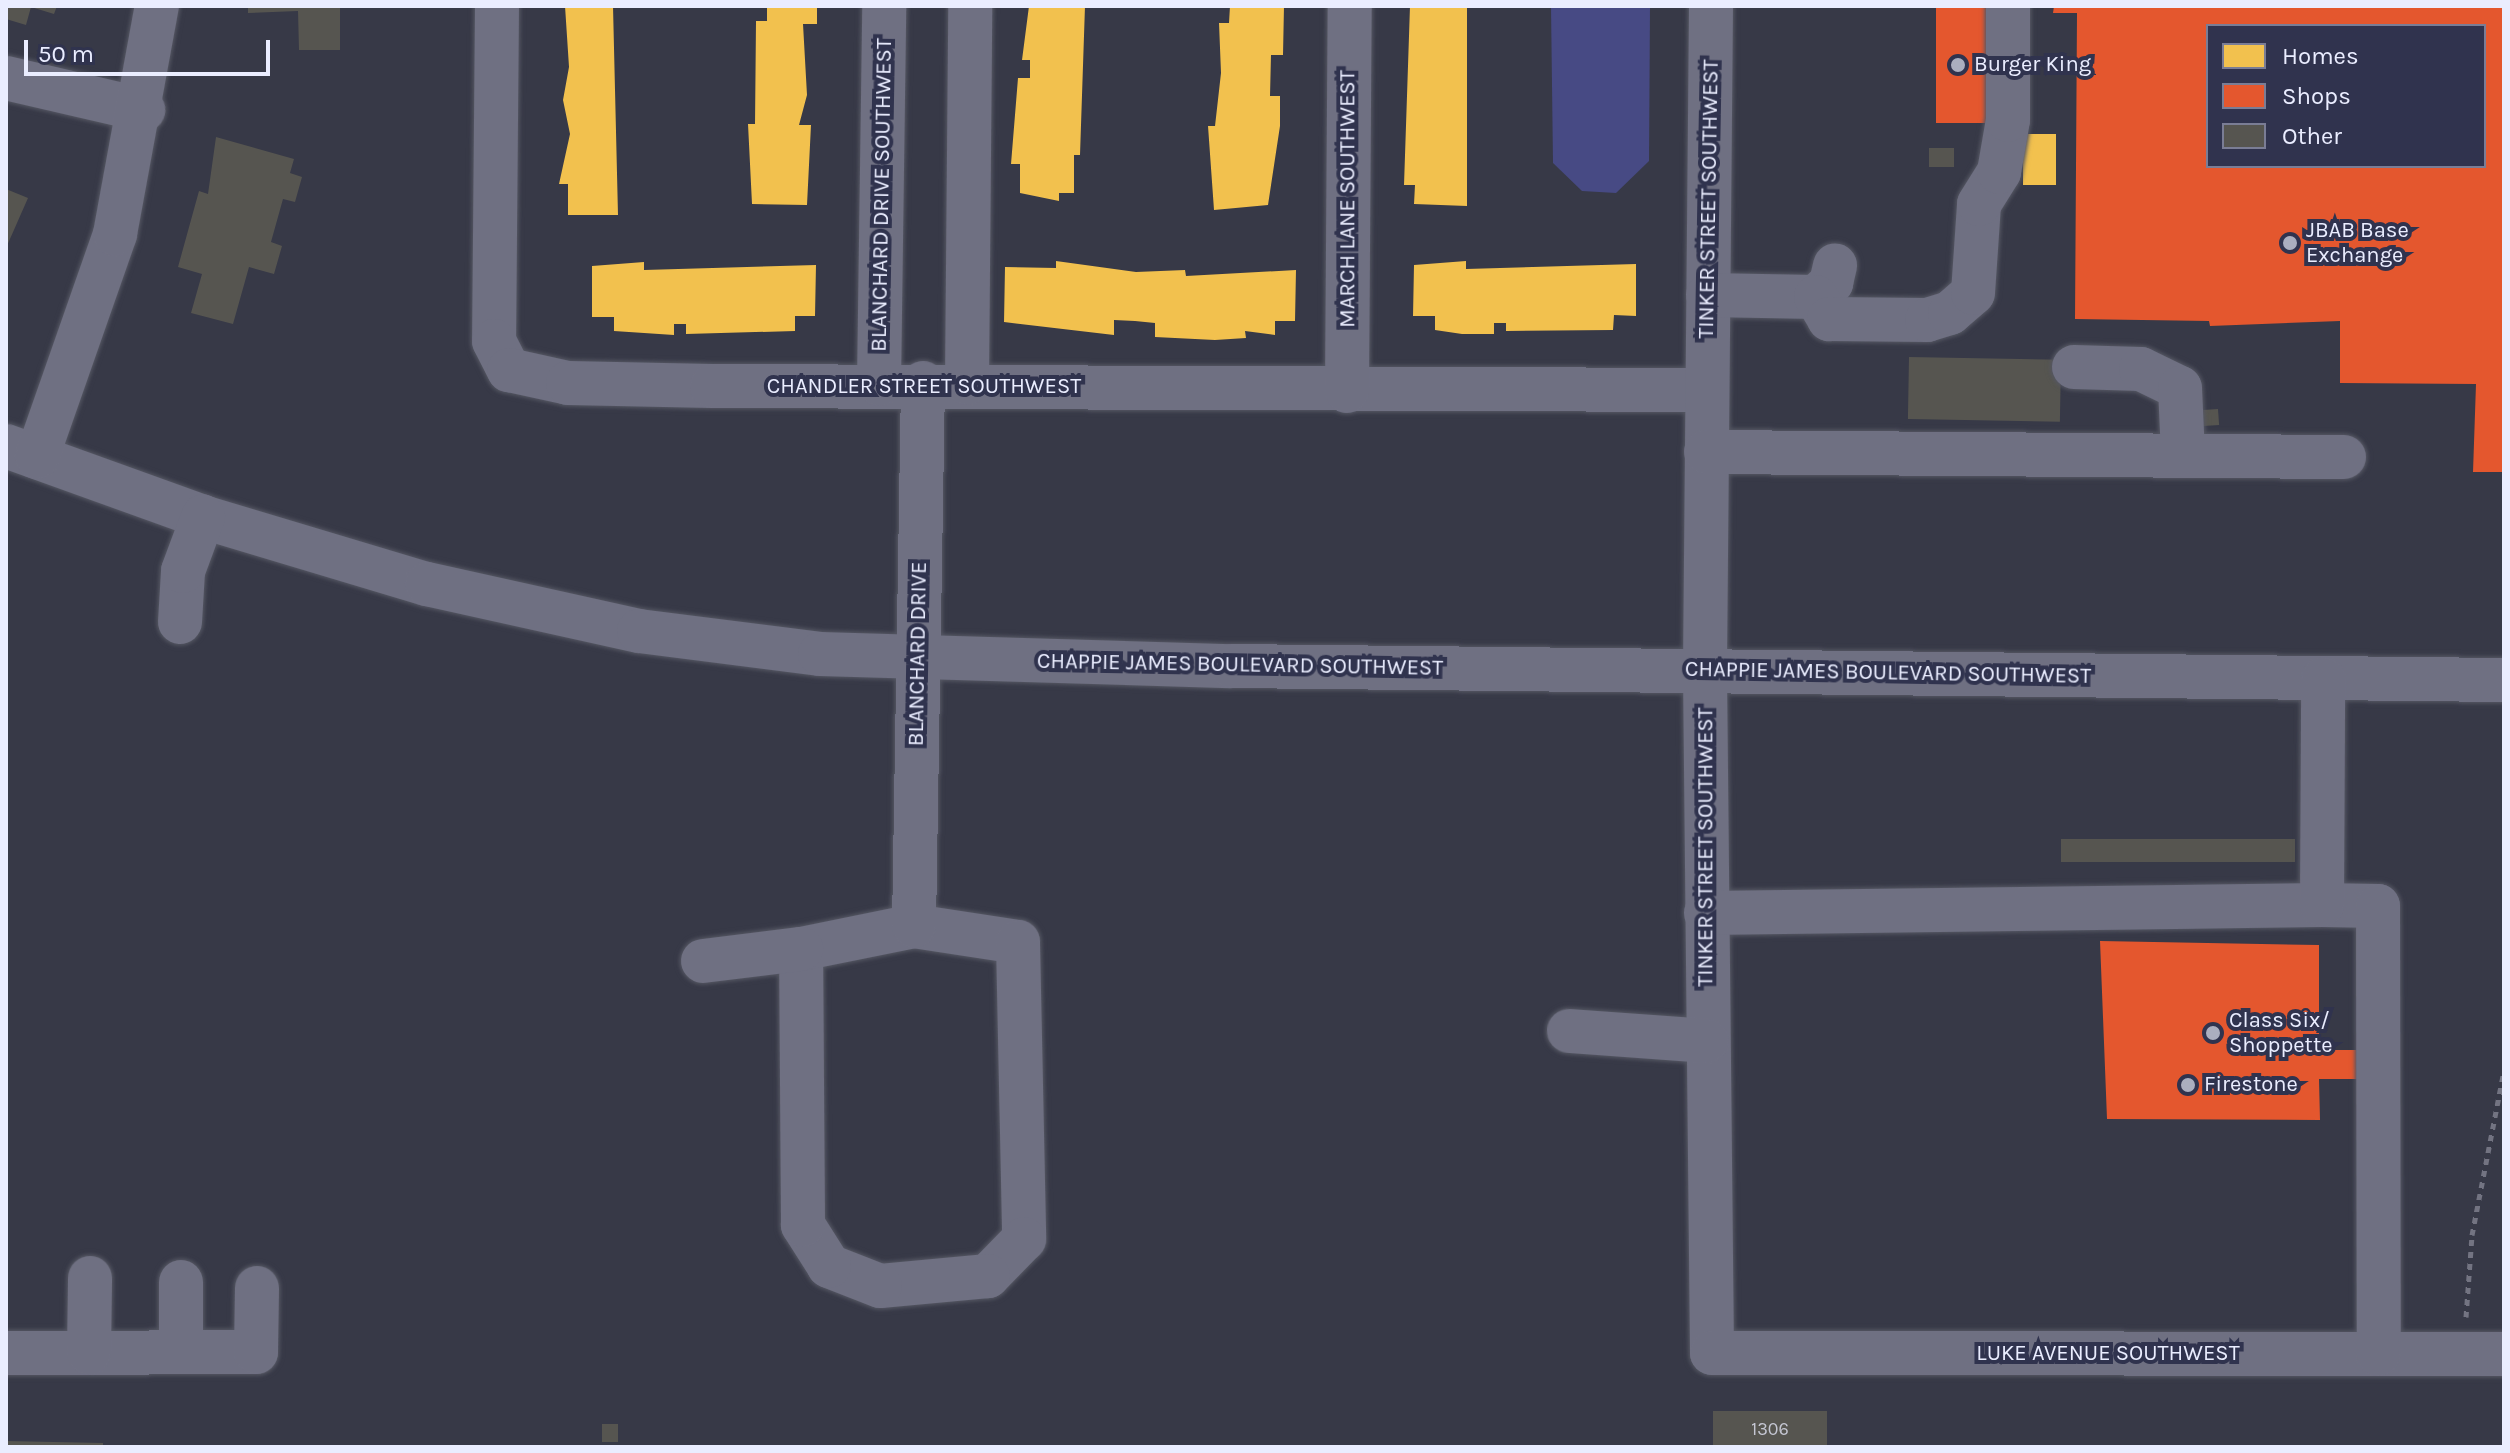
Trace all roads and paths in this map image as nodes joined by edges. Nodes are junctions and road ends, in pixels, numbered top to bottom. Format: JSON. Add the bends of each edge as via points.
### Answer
{"nodes":[{"id":1,"x":157,"y":6,"type":"edge"},
{"id":2,"x":497,"y":6,"type":"edge"},
{"id":3,"x":884,"y":6,"type":"edge"},
{"id":4,"x":970,"y":6,"type":"edge"},
{"id":5,"x":1350,"y":6,"type":"edge"},
{"id":6,"x":1711,"y":6,"type":"edge"},
{"id":7,"x":2008,"y":6,"type":"edge"},
{"id":8,"x":6,"y":78,"type":"edge"},
{"id":9,"x":143,"y":110,"type":"junction"},
{"id":10,"x":1708,"y":295,"type":"junction"},
{"id":11,"x":2074,"y":367,"type":"dead end"},
{"id":12,"x":923,"y":383,"type":"junction"},
{"id":13,"x":967,"y":383,"type":"junction"},
{"id":14,"x":879,"y":384,"type":"junction"},
{"id":15,"x":1707,"y":390,"type":"junction"},
{"id":16,"x":1347,"y":391,"type":"junction"},
{"id":17,"x":21,"y":452,"type":"edge"},
{"id":18,"x":1706,"y":452,"type":"junction"},
{"id":19,"x":2183,"y":455,"type":"junction"},
{"id":20,"x":2344,"y":457,"type":"dead end"},
{"id":21,"x":203,"y":517,"type":"junction"},
{"id":22,"x":180,"y":622,"type":"dead end"},
{"id":23,"x":918,"y":660,"type":"junction"},
{"id":24,"x":1705,"y":672,"type":"junction"},
{"id":25,"x":2323,"y":679,"type":"junction"},
{"id":26,"x":2504,"y":680,"type":"edge"},
{"id":27,"x":2322,"y":905,"type":"junction"},
{"id":28,"x":1706,"y":913,"type":"junction"},
{"id":29,"x":914,"y":926,"type":"junction"},
{"id":30,"x":801,"y":949,"type":"junction"},
{"id":31,"x":703,"y":961,"type":"dead end"},
{"id":32,"x":1569,"y":1031,"type":"dead end"},
{"id":33,"x":1707,"y":1041,"type":"junction"},
{"id":34,"x":2504,"y":1070,"type":"edge"},
{"id":35,"x":90,"y":1278,"type":"dead end"},
{"id":36,"x":181,"y":1282,"type":"dead end"},
{"id":37,"x":257,"y":1288,"type":"dead end"},
{"id":38,"x":181,"y":1352,"type":"junction"},
{"id":39,"x":6,"y":1353,"type":"edge"},
{"id":40,"x":89,"y":1353,"type":"junction"},
{"id":41,"x":1712,"y":1353,"type":"joint"},
{"id":42,"x":2379,"y":1354,"type":"junction"},
{"id":43,"x":2485,"y":1354,"type":"edge"}],
"edges":[{"from":1,"to":9,"type":"street"},
{"from":2,"to":14,"type":"street","name":"CHANDLER STREET SOUTHWEST","via":[[494,341],[509,370],[568,383]]},
{"from":3,"to":14,"type":"street","name":"BLANCHARD DRIVE SOUTHWEST"},
{"from":4,"to":13,"type":"street"},
{"from":5,"to":16,"type":"street","name":"MARCH LANE SOUTHWEST"},
{"from":6,"to":10,"type":"street","name":"TINKER STREET SOUTHWEST"},
{"from":7,"to":10,"type":"street","via":[[2008,120],[1999,172],[1979,204],[1973,293],[1950,313],[1927,320],[1829,319],[1826,281]]},
{"from":8,"to":9,"type":"street"},
{"from":9,"to":17,"type":"street","via":[[115,234]]},
{"from":10,"to":15,"type":"street","name":"TINKER STREET SOUTHWEST"},
{"from":11,"to":19,"type":"street","via":[[2141,369],[2180,388]]},
{"from":12,"to":13,"type":"street","name":"CHANDLER STREET SOUTHWEST"},
{"from":12,"to":14,"type":"street","name":"CHANDLER STREET SOUTHWEST"},
{"from":12,"to":23,"type":"street","name":"BLANCHARD DRIVE"},
{"from":13,"to":16,"type":"street","name":"CHANDLER STREET SOUTHWEST"},
{"from":15,"to":16,"type":"street","name":"CHANDLER STREET SOUTHWEST"},
{"from":15,"to":18,"type":"street","name":"TINKER STREET SOUTHWEST"},
{"from":17,"to":21,"type":"street","name":"CHAPPIE JAMES BOULEVARD SOUTHWEST"},
{"from":18,"to":19,"type":"street"},
{"from":18,"to":24,"type":"street","name":"TINKER STREET SOUTHWEST"},
{"from":19,"to":20,"type":"street"},
{"from":21,"to":22,"type":"street","via":[[183,571]]},
{"from":21,"to":23,"type":"street","name":"CHAPPIE JAMES BOULEVARD SOUTHWEST","via":[[543,613],[711,642]]},
{"from":23,"to":24,"type":"street","name":"CHAPPIE JAMES BOULEVARD SOUTHWEST"},
{"from":23,"to":29,"type":"street","name":"BLANCHARD DRIVE"},
{"from":24,"to":25,"type":"street","name":"CHAPPIE JAMES BOULEVARD SOUTHWEST"},
{"from":24,"to":28,"type":"street","name":"TINKER STREET SOUTHWEST"},
{"from":25,"to":26,"type":"street","name":"CHAPPIE JAMES BOULEVARD SOUTHWEST"},
{"from":25,"to":27,"type":"street"},
{"from":27,"to":28,"type":"street"},
{"from":27,"to":42,"type":"street","via":[[2378,906]]},
{"from":28,"to":33,"type":"street","name":"TINKER STREET SOUTHWEST"},
{"from":29,"to":30,"type":"street"},
{"from":29,"to":30,"type":"street","via":[[1018,942],[1024,1239],[1005,1267],[966,1283],[880,1286],[829,1266],[810,1245],[803,1225]]},
{"from":30,"to":31,"type":"street"},
{"from":32,"to":33,"type":"street"},
{"from":33,"to":41,"type":"street","name":"TINKER STREET SOUTHWEST"},
{"from":34,"to":43,"type":"path","via":[[2472,1235]]},
{"from":35,"to":40,"type":"street"},
{"from":36,"to":38,"type":"street"},
{"from":37,"to":38,"type":"street","via":[[256,1352]]},
{"from":38,"to":40,"type":"street"},
{"from":39,"to":40,"type":"street"},
{"from":41,"to":42,"type":"street","name":"LUKE AVENUE SOUTHWEST"},
{"from":42,"to":43,"type":"street","name":"LUKE AVENUE SOUTHWEST"}]}
